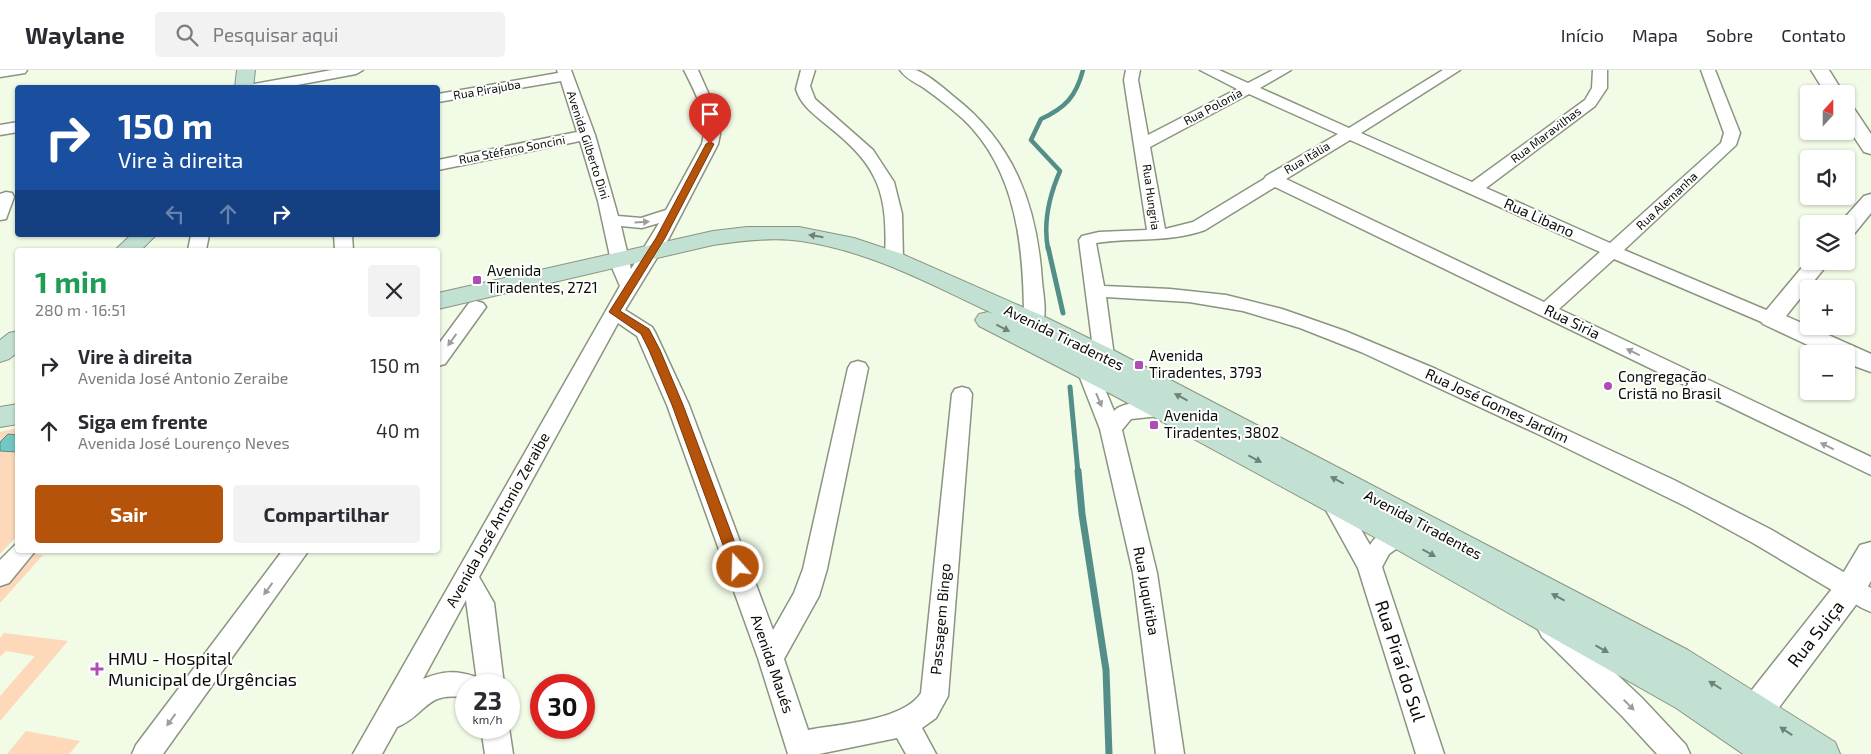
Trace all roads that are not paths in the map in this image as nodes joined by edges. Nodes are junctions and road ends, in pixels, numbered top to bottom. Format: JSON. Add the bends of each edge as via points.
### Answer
{"nodes":[{"id":1,"x":20,"y":70,"type":"edge"},
{"id":2,"x":246,"y":70,"type":"edge"},
{"id":3,"x":356,"y":70,"type":"edge"},
{"id":4,"x":691,"y":70,"type":"edge"},
{"id":5,"x":808,"y":70,"type":"edge"},
{"id":6,"x":907,"y":70,"type":"edge"},
{"id":7,"x":1133,"y":70,"type":"edge"},
{"id":8,"x":1207,"y":70,"type":"edge"},
{"id":9,"x":1284,"y":70,"type":"edge"},
{"id":10,"x":1453,"y":70,"type":"edge"},
{"id":11,"x":1600,"y":70,"type":"edge"},
{"id":12,"x":1708,"y":70,"type":"edge"},
{"id":13,"x":1820,"y":70,"type":"edge"},
{"id":14,"x":0,"y":73,"type":"edge"},
{"id":15,"x":564,"y":73,"type":"edge"},
{"id":16,"x":339,"y":80,"type":"edge"},
{"id":17,"x":244,"y":85,"type":"edge"},
{"id":18,"x":286,"y":85,"type":"edge"},
{"id":19,"x":1829,"y":85,"type":"edge"},
{"id":20,"x":1248,"y":88,"type":"junction"},
{"id":21,"x":440,"y":98,"type":"edge"},
{"id":22,"x":1855,"y":124,"type":"edge"},
{"id":23,"x":15,"y":128,"type":"edge"},
{"id":24,"x":0,"y":130,"type":"edge"},
{"id":25,"x":1350,"y":133,"type":"junction"},
{"id":26,"x":587,"y":135,"type":"junction"},
{"id":27,"x":1143,"y":144,"type":"junction"},
{"id":28,"x":1871,"y":148,"type":"edge"},
{"id":29,"x":440,"y":165,"type":"edge"},
{"id":30,"x":1272,"y":179,"type":"junction"},
{"id":31,"x":1474,"y":189,"type":"junction"},
{"id":32,"x":8,"y":196,"type":"edge"},
{"id":33,"x":1871,"y":200,"type":"edge"},
{"id":34,"x":672,"y":214,"type":"junction"},
{"id":35,"x":0,"y":215,"type":"edge"},
{"id":36,"x":1855,"y":219,"type":"edge"},
{"id":37,"x":611,"y":220,"type":"junction"},
{"id":38,"x":1157,"y":235,"type":"junction"},
{"id":39,"x":143,"y":237,"type":"edge"},
{"id":40,"x":130,"y":248,"type":"edge"},
{"id":41,"x":1612,"y":251,"type":"junction"},
{"id":42,"x":894,"y":259,"type":"junction"},
{"id":43,"x":1812,"y":270,"type":"edge"},
{"id":44,"x":630,"y":279,"type":"junction"},
{"id":45,"x":1096,"y":290,"type":"junction"},
{"id":46,"x":440,"y":301,"type":"edge"},
{"id":47,"x":1547,"y":310,"type":"junction"},
{"id":48,"x":468,"y":313,"type":"junction"},
{"id":49,"x":440,"y":316,"type":"edge"},
{"id":50,"x":1771,"y":319,"type":"junction"},
{"id":51,"x":1034,"y":322,"type":"junction"},
{"id":52,"x":650,"y":341,"type":"junction"},
{"id":53,"x":591,"y":354,"type":"junction"},
{"id":54,"x":440,"y":357,"type":"edge"},
{"id":55,"x":1095,"y":363,"type":"junction"},
{"id":56,"x":1871,"y":364,"type":"edge"},
{"id":57,"x":858,"y":368,"type":"dead end"},
{"id":58,"x":962,"y":394,"type":"dead end"},
{"id":59,"x":15,"y":395,"type":"edge"},
{"id":60,"x":0,"y":398,"type":"edge"},
{"id":61,"x":1162,"y":410,"type":"junction"},
{"id":62,"x":15,"y":414,"type":"edge"},
{"id":63,"x":0,"y":417,"type":"edge"},
{"id":64,"x":1111,"y":429,"type":"junction"},
{"id":65,"x":1871,"y":467,"type":"edge"},
{"id":66,"x":1333,"y":501,"type":"junction"},
{"id":67,"x":1398,"y":535,"type":"junction"},
{"id":68,"x":21,"y":553,"type":"edge"},
{"id":69,"x":295,"y":553,"type":"edge"},
{"id":70,"x":1871,"y":554,"type":"edge"},
{"id":71,"x":1370,"y":567,"type":"junction"},
{"id":72,"x":0,"y":576,"type":"edge"},
{"id":73,"x":466,"y":577,"type":"junction"},
{"id":74,"x":1861,"y":595,"type":"edge"},
{"id":75,"x":1531,"y":610,"type":"junction"},
{"id":76,"x":771,"y":658,"type":"junction"},
{"id":77,"x":490,"y":674,"type":"edge"},
{"id":78,"x":455,"y":684,"type":"edge"},
{"id":79,"x":1756,"y":711,"type":"junction"},
{"id":80,"x":385,"y":722,"type":"junction"},
{"id":81,"x":904,"y":724,"type":"junction"},
{"id":82,"x":801,"y":750,"type":"edge"},
{"id":83,"x":1817,"y":753,"type":"edge"},
{"id":84,"x":146,"y":754,"type":"edge"},
{"id":85,"x":367,"y":754,"type":"edge"},
{"id":86,"x":922,"y":754,"type":"edge"},
{"id":87,"x":1170,"y":754,"type":"edge"},
{"id":88,"x":1430,"y":754,"type":"edge"},
{"id":89,"x":1676,"y":754,"type":"edge"},
{"id":90,"x":1774,"y":754,"type":"edge"}],
"edges":[{"from":1,"to":14,"type":"street"},
{"from":2,"to":17,"type":"main road"},
{"from":3,"to":16,"type":"street"},
{"from":4,"to":34,"type":"street","name":"Avenida José Antonio Zeraibe","via":[[706,100],[714,132]]},
{"from":5,"to":42,"type":"street","via":[[802,84],[804,94],[866,151],[883,174],[892,200],[896,227]]},
{"from":6,"to":51,"type":"street","via":[[968,116],[998,152],[1014,187],[1029,240],[1034,280]]},
{"from":7,"to":27,"type":"street","name":"Rua Hungria","via":[[1131,80]]},
{"from":8,"to":20,"type":"street","name":"Rua Libano"},
{"from":9,"to":20,"type":"street","name":"Rua Polonia"},
{"from":10,"to":25,"type":"street","name":"Rua Itália"},
{"from":11,"to":31,"type":"street","name":"Rua Maravilhas","via":[[1600,88],[1590,103]]},
{"from":12,"to":41,"type":"street","name":"Rua Alemanha","via":[[1732,133],[1728,145]]},
{"from":13,"to":19,"type":"street"},
{"from":15,"to":21,"type":"street","name":"Rua Pirajuba"},
{"from":15,"to":26,"type":"street","name":"Avenida Gilberto Dini"},
{"from":16,"to":18,"type":"street"},
{"from":20,"to":25,"type":"street","name":"Rua Libano"},
{"from":20,"to":27,"type":"street","name":"Rua Polonia"},
{"from":22,"to":28,"type":"street"},
{"from":23,"to":24,"type":"street"},
{"from":25,"to":30,"type":"street","name":"Rua Itália"},
{"from":25,"to":31,"type":"street","name":"Rua Libano"},
{"from":26,"to":29,"type":"street","name":"Rua Stéfano Soncini"},
{"from":26,"to":37,"type":"street","name":"Avenida Gilberto Dini"},
{"from":27,"to":38,"type":"street","name":"Rua Hungria"},
{"from":30,"to":38,"type":"street","name":"Rua Itália","via":[[1199,226]]},
{"from":30,"to":47,"type":"street","name":"Rua Siria"},
{"from":31,"to":41,"type":"street","name":"Rua Libano"},
{"from":32,"to":35,"type":"street"},
{"from":33,"to":36,"type":"street"},
{"from":37,"to":34,"type":"street","name":"Avenida Gilberto Dini","one_way":true,"via":[[650,222]]},
{"from":34,"to":44,"type":"street","name":"Avenida José Antonio Zeraibe"},
{"from":37,"to":44,"type":"street","name":"Avenida Gilberto Dini"},
{"from":38,"to":45,"type":"street","name":"Rua Hungria","via":[[1088,240]]},
{"from":39,"to":40,"type":"main road"},
{"from":41,"to":47,"type":"street","name":"Rua Alemanha"},
{"from":41,"to":50,"type":"street","name":"Rua Libano"},
{"from":42,"to":44,"type":"main road","name":"Avenida Tiradentes","one_way":true,"via":[[840,241],[790,234],[748,234],[713,238]]},
{"from":42,"to":51,"type":"main road","name":"Avenida Tiradentes"},
{"from":43,"to":50,"type":"street"},
{"from":44,"to":46,"type":"main road","name":"Avenida Tiradentes"},
{"from":44,"to":48,"type":"main road","name":"Avenida Tiradentes"},
{"from":44,"to":52,"type":"street"},
{"from":44,"to":53,"type":"street","name":"Avenida José Antonio Zeraibe"},
{"from":44,"to":55,"type":"main road","name":"Avenida Tiradentes","one_way":true,"via":[[705,255],[747,249],[792,249],[838,256],[880,269]]},
{"from":45,"to":55,"type":"street","name":"Rua Juquitiba"},
{"from":45,"to":74,"type":"street","name":"Rua José Gomes Jardim","via":[[1220,300],[1332,333],[1417,369],[1681,495],[1788,551]]},
{"from":65,"to":47,"type":"street","name":"Rua Siria","one_way":true},
{"from":48,"to":49,"type":"main road","name":"Avenida Tiradentes"},
{"from":48,"to":54,"type":"street","one_way":true},
{"from":50,"to":56,"type":"street","name":"Rua Libano"},
{"from":51,"to":55,"type":"main road","name":"Avenida Tiradentes"},
{"from":52,"to":53,"type":"street","via":[[623,335],[602,341]]},
{"from":52,"to":76,"type":"street","name":"Avenida Maués","via":[[678,405]]},
{"from":53,"to":73,"type":"street","name":"Avenida José Antonio Zeraibe"},
{"from":55,"to":61,"type":"main road","name":"Avenida Tiradentes"},
{"from":55,"to":64,"type":"street","name":"Rua Juquitiba","one_way":true},
{"from":79,"to":55,"type":"main road","name":"Avenida Tiradentes","one_way":true,"via":[[1676,661]]},
{"from":57,"to":76,"type":"street","via":[[815,569],[806,596]]},
{"from":58,"to":81,"type":"street","name":"Passagem Bingo","via":[[934,696],[926,709]]},
{"from":59,"to":60,"type":"main road"},
{"from":61,"to":64,"type":"street","via":[[1125,412]]},
{"from":61,"to":66,"type":"main road","name":"Avenida Tiradentes","one_way":true},
{"from":62,"to":63,"type":"main road"},
{"from":64,"to":87,"type":"street","name":"Rua Juquitiba","via":[[1145,573]]},
{"from":66,"to":67,"type":"main road","name":"Avenida Tiradentes"},
{"from":66,"to":71,"type":"street","name":"Rua Piraí do Sul"},
{"from":67,"to":71,"type":"street","via":[[1381,547]]},
{"from":67,"to":75,"type":"main road","name":"Avenida Tiradentes","one_way":true},
{"from":68,"to":72,"type":"street"},
{"from":69,"to":84,"type":"street","one_way":true},
{"from":70,"to":74,"type":"street","name":"Rua Suiça"},
{"from":71,"to":88,"type":"street","name":"Rua Piraí do Sul"},
{"from":73,"to":77,"type":"street","via":[[481,603]]},
{"from":73,"to":80,"type":"street","name":"Avenida José Antonio Zeraibe"},
{"from":74,"to":79,"type":"street","name":"Rua Suiça"},
{"from":75,"to":89,"type":"street","one_way":true},
{"from":75,"to":90,"type":"main road","name":"Avenida Tiradentes","one_way":true,"via":[[1688,696]]},
{"from":76,"to":82,"type":"street","name":"Avenida Maués"},
{"from":78,"to":80,"type":"street","via":[[436,686],[412,699]]},
{"from":83,"to":79,"type":"main road","name":"Avenida Tiradentes","one_way":true},
{"from":80,"to":85,"type":"street","name":"Avenida José Antonio Zeraibe"},
{"from":81,"to":82,"type":"street","name":"Passagem Bingo"},
{"from":81,"to":86,"type":"street"}]}
